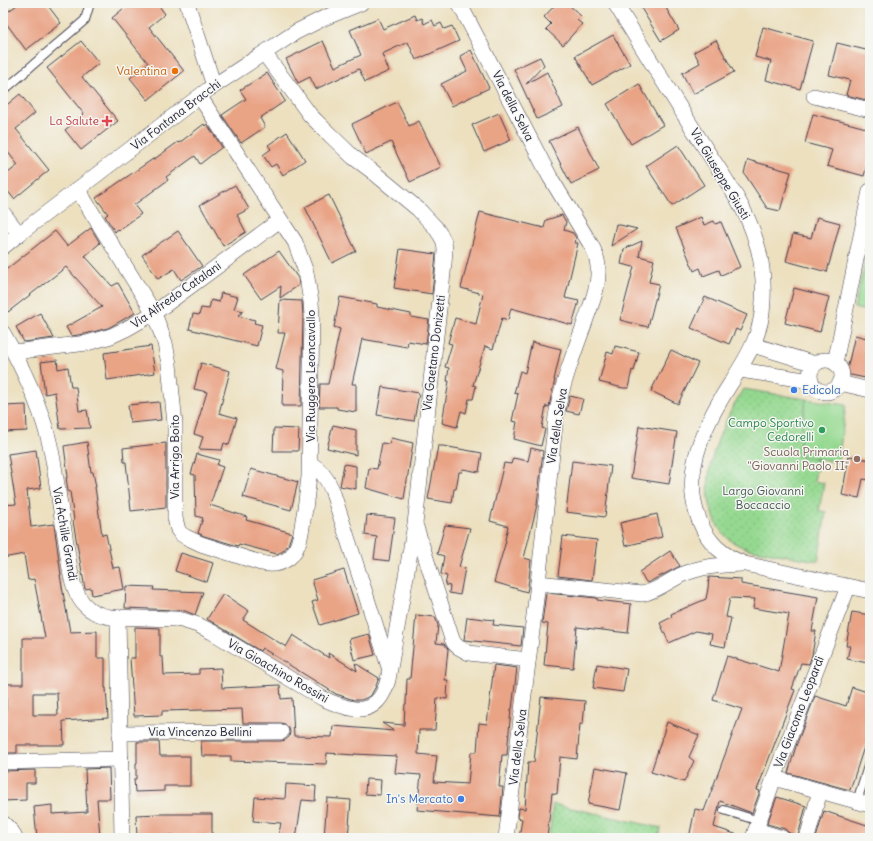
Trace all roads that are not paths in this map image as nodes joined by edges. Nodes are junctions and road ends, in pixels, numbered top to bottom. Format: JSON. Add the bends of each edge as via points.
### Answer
{"nodes":[{"id":1,"x":90,"y":3,"type":"edge"},
{"id":2,"x":187,"y":3,"type":"edge"},
{"id":3,"x":361,"y":3,"type":"edge"},
{"id":4,"x":459,"y":3,"type":"edge"},
{"id":5,"x":616,"y":3,"type":"edge"},
{"id":6,"x":264,"y":53,"type":"junction"},
{"id":7,"x":214,"y":86,"type":"junction"},
{"id":8,"x":3,"y":91,"type":"edge"},
{"id":9,"x":200,"y":96,"type":"junction"},
{"id":10,"x":814,"y":96,"type":"dead end"},
{"id":11,"x":870,"y":110,"type":"edge"},
{"id":12,"x":78,"y":190,"type":"junction"},
{"id":13,"x":870,"y":192,"type":"edge"},
{"id":14,"x":3,"y":214,"type":"edge"},
{"id":15,"x":280,"y":220,"type":"junction"},
{"id":16,"x":19,"y":234,"type":"junction"},
{"id":17,"x":3,"y":247,"type":"edge"},
{"id":18,"x":154,"y":313,"type":"junction"},
{"id":19,"x":3,"y":333,"type":"edge"},
{"id":20,"x":753,"y":345,"type":"junction"},
{"id":21,"x":14,"y":352,"type":"junction"},
{"id":22,"x":835,"y":363,"type":"junction"},
{"id":23,"x":815,"y":364,"type":"junction"},
{"id":24,"x":740,"y":370,"type":"junction"},
{"id":25,"x":811,"y":381,"type":"junction"},
{"id":26,"x":840,"y":383,"type":"junction"},
{"id":27,"x":870,"y":390,"type":"edge"},
{"id":28,"x":310,"y":463,"type":"junction"},
{"id":29,"x":415,"y":524,"type":"junction"},
{"id":30,"x":745,"y":564,"type":"junction"},
{"id":31,"x":538,"y":583,"type":"junction"},
{"id":32,"x":848,"y":586,"type":"junction"},
{"id":33,"x":870,"y":591,"type":"edge"},
{"id":34,"x":118,"y":617,"type":"junction"},
{"id":35,"x":528,"y":660,"type":"junction"},
{"id":36,"x":389,"y":668,"type":"junction"},
{"id":37,"x":120,"y":732,"type":"junction"},
{"id":38,"x":281,"y":732,"type":"dead end"},
{"id":39,"x":120,"y":759,"type":"junction"},
{"id":40,"x":870,"y":760,"type":"edge"},
{"id":41,"x":3,"y":762,"type":"edge"},
{"id":42,"x":774,"y":778,"type":"junction"},
{"id":43,"x":820,"y":791,"type":"junction"},
{"id":44,"x":863,"y":803,"type":"edge"},
{"id":45,"x":724,"y":810,"type":"dead end"},
{"id":46,"x":3,"y":823,"type":"edge"},
{"id":47,"x":756,"y":830,"type":"edge"},
{"id":48,"x":15,"y":838,"type":"edge"},
{"id":49,"x":122,"y":838,"type":"edge"},
{"id":50,"x":506,"y":838,"type":"edge"},
{"id":51,"x":782,"y":838,"type":"edge"},
{"id":52,"x":807,"y":838,"type":"edge"}],
"edges":[{"from":1,"to":8,"type":"lane","via":[[85,20]]},
{"from":2,"to":7,"type":"street"},
{"from":3,"to":6,"type":"street","name":"Via Fontana Bracchi","via":[[296,32]]},
{"from":4,"to":31,"type":"street","name":"Via della Selva","via":[[550,177],[591,245],[598,263],[594,296],[559,402]]},
{"from":5,"to":20,"type":"street","name":"Via Giuseppe Giusti","via":[[752,227],[759,252],[763,285],[762,316]]},
{"from":6,"to":7,"type":"street","name":"Via Fontana Bracchi"},
{"from":6,"to":29,"type":"street","name":"Via Gaetano Donizetti","via":[[310,115],[353,157],[418,209],[435,227],[444,242],[444,264]]},
{"from":7,"to":9,"type":"street","name":"Via Fontana Bracchi"},
{"from":9,"to":12,"type":"street","name":"Via Fontana Bracchi"},
{"from":9,"to":15,"type":"street","name":"Via Ruggero Leoncavallo"},
{"from":10,"to":11,"type":"street"},
{"from":12,"to":16,"type":"street","name":"Via Fontana Bracchi"},
{"from":12,"to":18,"type":"street","name":"Via Arrigo Boito"},
{"from":13,"to":22,"type":"street"},
{"from":14,"to":16,"type":"street"},
{"from":15,"to":18,"type":"street","name":"Via Alfredo Catalani"},
{"from":15,"to":28,"type":"street","name":"Via Ruggero Leoncavallo","via":[[296,246],[310,292]]},
{"from":16,"to":17,"type":"street","name":"Via Fontana Bracchi"},
{"from":18,"to":21,"type":"street","name":"Via Alfredo Catalani","via":[[126,330],[98,340],[74,346]]},
{"from":18,"to":28,"type":"street","name":"Via Arrigo Boito","via":[[165,343],[171,375],[175,424],[175,518],[181,534],[201,544],[261,563],[276,564],[285,560],[296,550],[300,540]]},
{"from":19,"to":21,"type":"street","name":"Via Achille Grandi"},
{"from":20,"to":23,"type":"street"},
{"from":20,"to":24,"type":"street","name":"Via Giuseppe Giusti"},
{"from":21,"to":34,"type":"street","name":"Via Achille Grandi","via":[[33,393],[49,441],[71,576],[77,595],[92,611],[103,616]]},
{"from":22,"to":23,"type":"street","via":[[825,360]]},
{"from":22,"to":26,"type":"street","via":[[841,372]]},
{"from":23,"to":25,"type":"street","via":[[810,372]]},
{"from":24,"to":25,"type":"street"},
{"from":24,"to":30,"type":"street","via":[[702,435],[692,482],[697,516],[707,537],[724,554]]},
{"from":25,"to":26,"type":"street","via":[[813,386],[822,392],[833,390]]},
{"from":26,"to":27,"type":"street"},
{"from":28,"to":36,"type":"street","via":[[323,474],[332,490]]},
{"from":29,"to":35,"type":"street","name":"Via Gaetano Donizetti","via":[[454,643],[462,650],[474,654]]},
{"from":29,"to":36,"type":"street","name":"Via Gioachino Rossini"},
{"from":30,"to":31,"type":"street","via":[[699,568],[642,594]]},
{"from":30,"to":32,"type":"street"},
{"from":31,"to":35,"type":"street","name":"Via della Selva"},
{"from":32,"to":33,"type":"street"},
{"from":32,"to":42,"type":"street","name":"Via Giacomo Leopardi"},
{"from":34,"to":36,"type":"street","name":"Via Gioachino Rossini","via":[[168,618],[198,625],[322,698],[351,709],[368,708],[378,700],[386,686]]},
{"from":34,"to":37,"type":"street"},
{"from":35,"to":50,"type":"street","name":"Via della Selva"},
{"from":37,"to":38,"type":"street","name":"Via Vincenzo Bellini"},
{"from":37,"to":39,"type":"street"},
{"from":39,"to":41,"type":"street"},
{"from":39,"to":49,"type":"street"},
{"from":40,"to":44,"type":"lane"},
{"from":42,"to":43,"type":"street"},
{"from":42,"to":47,"type":"street","name":"Via Giacomo Leopardi"},
{"from":43,"to":44,"type":"street"},
{"from":43,"to":52,"type":"street"},
{"from":45,"to":47,"type":"lane"},
{"from":46,"to":48,"type":"street"},
{"from":47,"to":51,"type":"street"}]}
